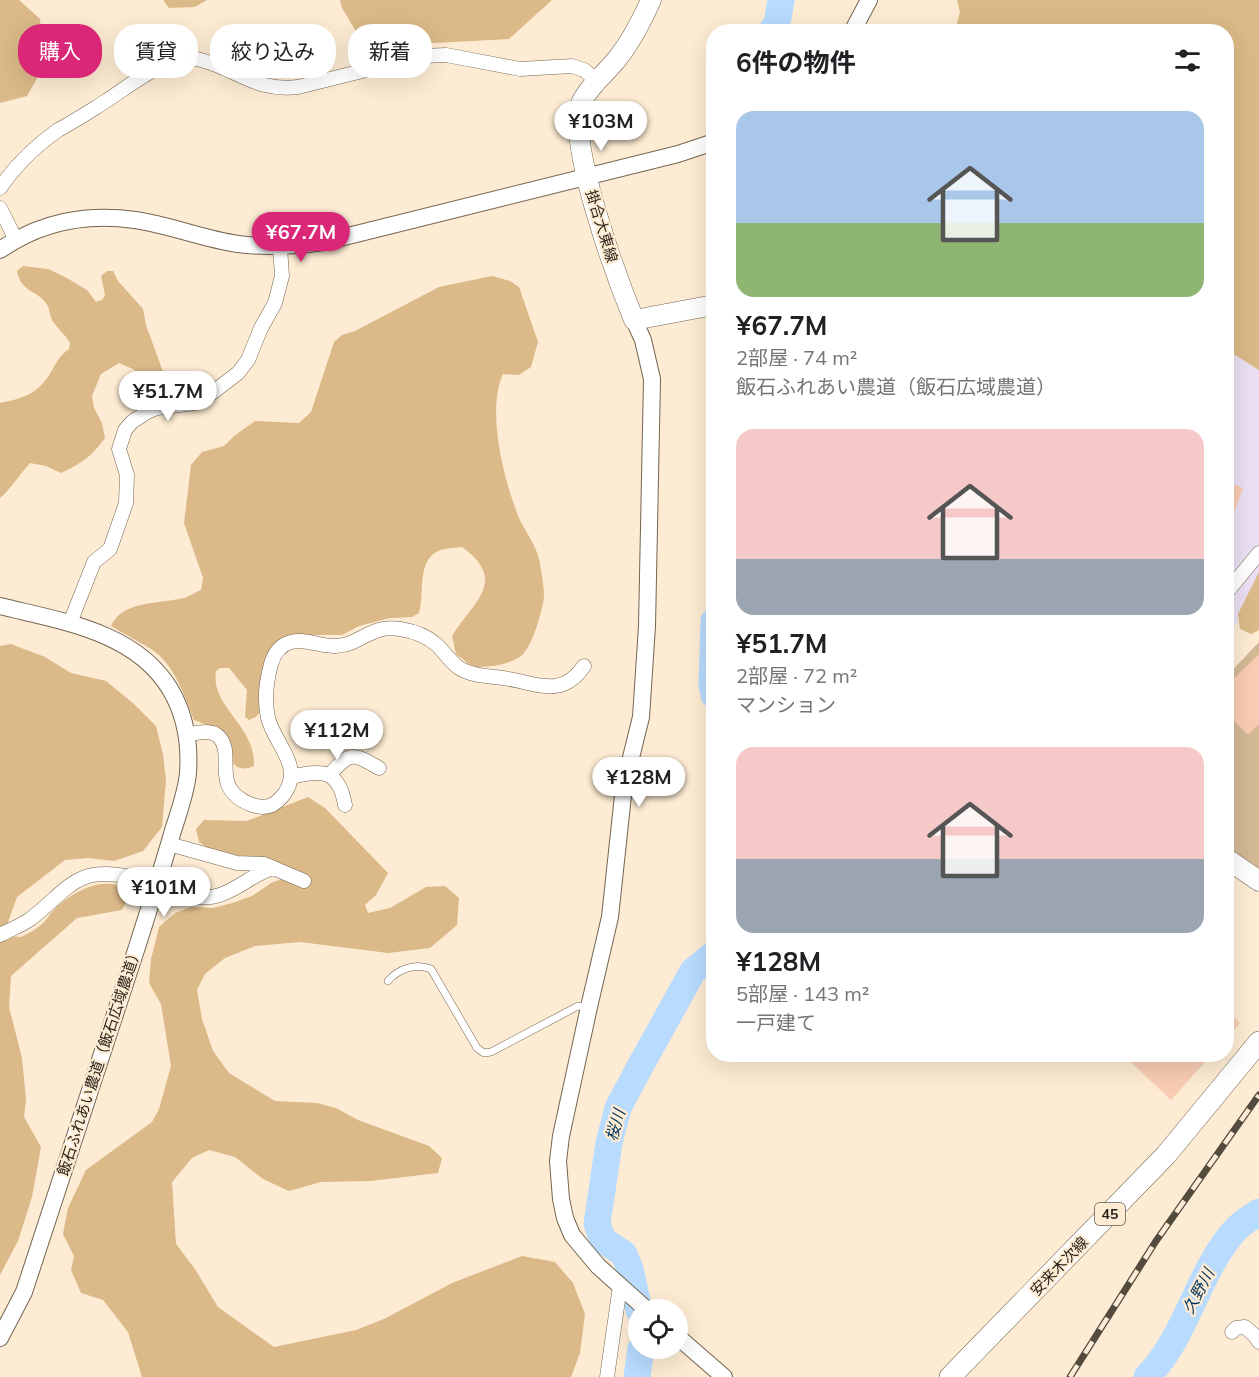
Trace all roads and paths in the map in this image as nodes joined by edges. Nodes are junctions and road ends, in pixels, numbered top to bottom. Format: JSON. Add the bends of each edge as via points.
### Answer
{"nodes":[{"id":1,"x":651,"y":0,"type":"edge"},
{"id":2,"x":869,"y":0,"type":"edge"},
{"id":3,"x":856,"y":24,"type":"edge"},
{"id":4,"x":596,"y":80,"type":"junction"},
{"id":5,"x":706,"y":145,"type":"edge"},
{"id":6,"x":588,"y":177,"type":"junction"},
{"id":7,"x":0,"y":188,"type":"edge"},
{"id":8,"x":0,"y":208,"type":"edge"},
{"id":9,"x":16,"y":240,"type":"junction"},
{"id":10,"x":280,"y":247,"type":"junction"},
{"id":11,"x":0,"y":250,"type":"edge"},
{"id":12,"x":706,"y":306,"type":"edge"},
{"id":13,"x":634,"y":320,"type":"junction"},
{"id":14,"x":1259,"y":553,"type":"edge"},
{"id":15,"x":1234,"y":583,"type":"edge"},
{"id":16,"x":0,"y":606,"type":"edge"},
{"id":17,"x":70,"y":623,"type":"junction"},
{"id":18,"x":584,"y":666,"type":"dead end"},
{"id":19,"x":186,"y":735,"type":"junction"},
{"id":20,"x":380,"y":768,"type":"dead end"},
{"id":21,"x":329,"y":775,"type":"junction"},
{"id":22,"x":292,"y":777,"type":"junction"},
{"id":23,"x":345,"y":806,"type":"dead end"},
{"id":24,"x":169,"y":844,"type":"junction"},
{"id":25,"x":1234,"y":864,"type":"edge"},
{"id":26,"x":273,"y":868,"type":"junction"},
{"id":27,"x":304,"y":881,"type":"dead end"},
{"id":28,"x":1259,"y":881,"type":"edge"},
{"id":29,"x":0,"y":934,"type":"edge"},
{"id":30,"x":388,"y":981,"type":"dead end"},
{"id":31,"x":589,"y":1007,"type":"junction"},
{"id":32,"x":1259,"y":1042,"type":"edge"},
{"id":33,"x":623,"y":1289,"type":"junction"},
{"id":34,"x":634,"y":1299,"type":"edge"},
{"id":35,"x":1232,"y":1332,"type":"dead end"},
{"id":36,"x":0,"y":1338,"type":"edge"},
{"id":37,"x":1259,"y":1342,"type":"edge"},
{"id":38,"x":688,"y":1346,"type":"edge"},
{"id":39,"x":607,"y":1377,"type":"edge"},
{"id":40,"x":724,"y":1377,"type":"edge"},
{"id":41,"x":950,"y":1377,"type":"edge"}],
"edges":[{"from":1,"to":4,"type":"main road","name":"掛合大東線","via":[[617,60]]},
{"from":2,"to":3,"type":"street"},
{"from":4,"to":6,"type":"main road","name":"掛合大東線","via":[[583,99],[577,120]]},
{"from":4,"to":7,"type":"street","via":[[572,66],[520,69],[446,55],[423,56],[284,89],[262,86],[201,60],[187,58],[150,72],[58,130]]},
{"from":5,"to":6,"type":"street"},
{"from":6,"to":10,"type":"street","via":[[324,243]]},
{"from":6,"to":13,"type":"main road","name":"掛合大東線"},
{"from":8,"to":9,"type":"street"},
{"from":9,"to":10,"type":"street","via":[[59,222],[112,218],[236,244]]},
{"from":9,"to":11,"type":"street"},
{"from":10,"to":17,"type":"street","via":[[282,276],[275,303],[238,373],[204,399],[147,411],[125,430],[120,449],[128,475],[126,503],[113,543],[94,562]]},
{"from":12,"to":13,"type":"main road"},
{"from":13,"to":31,"type":"street","via":[[643,340],[651,379],[647,627],[641,717],[624,786],[610,917]]},
{"from":14,"to":15,"type":"street"},
{"from":16,"to":17,"type":"street","name":"飯石ふれあい農道（飯石広域農道）"},
{"from":17,"to":19,"type":"street","name":"飯石ふれあい農道（飯石広域農道）","via":[[120,643],[157,672],[182,713]]},
{"from":18,"to":22,"type":"street","via":[[568,683],[547,687],[467,671],[448,659],[428,638],[399,628],[378,629],[351,643],[334,646],[288,643],[272,660],[265,698],[272,729],[289,761]]},
{"from":19,"to":22,"type":"street","via":[[207,732],[221,739],[227,783],[246,802],[265,807],[273,804],[281,799]]},
{"from":19,"to":24,"type":"street","name":"飯石ふれあい農道（飯石広域農道）","via":[[188,774]]},
{"from":20,"to":21,"type":"street","via":[[350,756]]},
{"from":21,"to":22,"type":"street","via":[[317,772]]},
{"from":21,"to":23,"type":"street","via":[[340,787]]},
{"from":24,"to":26,"type":"street","via":[[210,857]]},
{"from":24,"to":36,"type":"street","name":"飯石ふれあい農道（飯石広域農道）","via":[[24,1292]]},
{"from":25,"to":28,"type":"main road"},
{"from":26,"to":27,"type":"street"},
{"from":26,"to":29,"type":"street","bridge":true,"via":[[217,896],[196,898],[110,873],[78,879],[28,920]]},
{"from":30,"to":31,"type":"lane","via":[[402,970],[430,969],[477,1048],[484,1053],[578,1006]]},
{"from":31,"to":33,"type":"street","via":[[561,1136],[558,1180],[572,1235]]},
{"from":32,"to":41,"type":"main road","name":"安来木次線","number":"45","via":[[1166,1155]]},
{"from":33,"to":34,"type":"street"},
{"from":33,"to":39,"type":"street"},
{"from":35,"to":37,"type":"street","via":[[1245,1327]]},
{"from":38,"to":40,"type":"street"}]}
